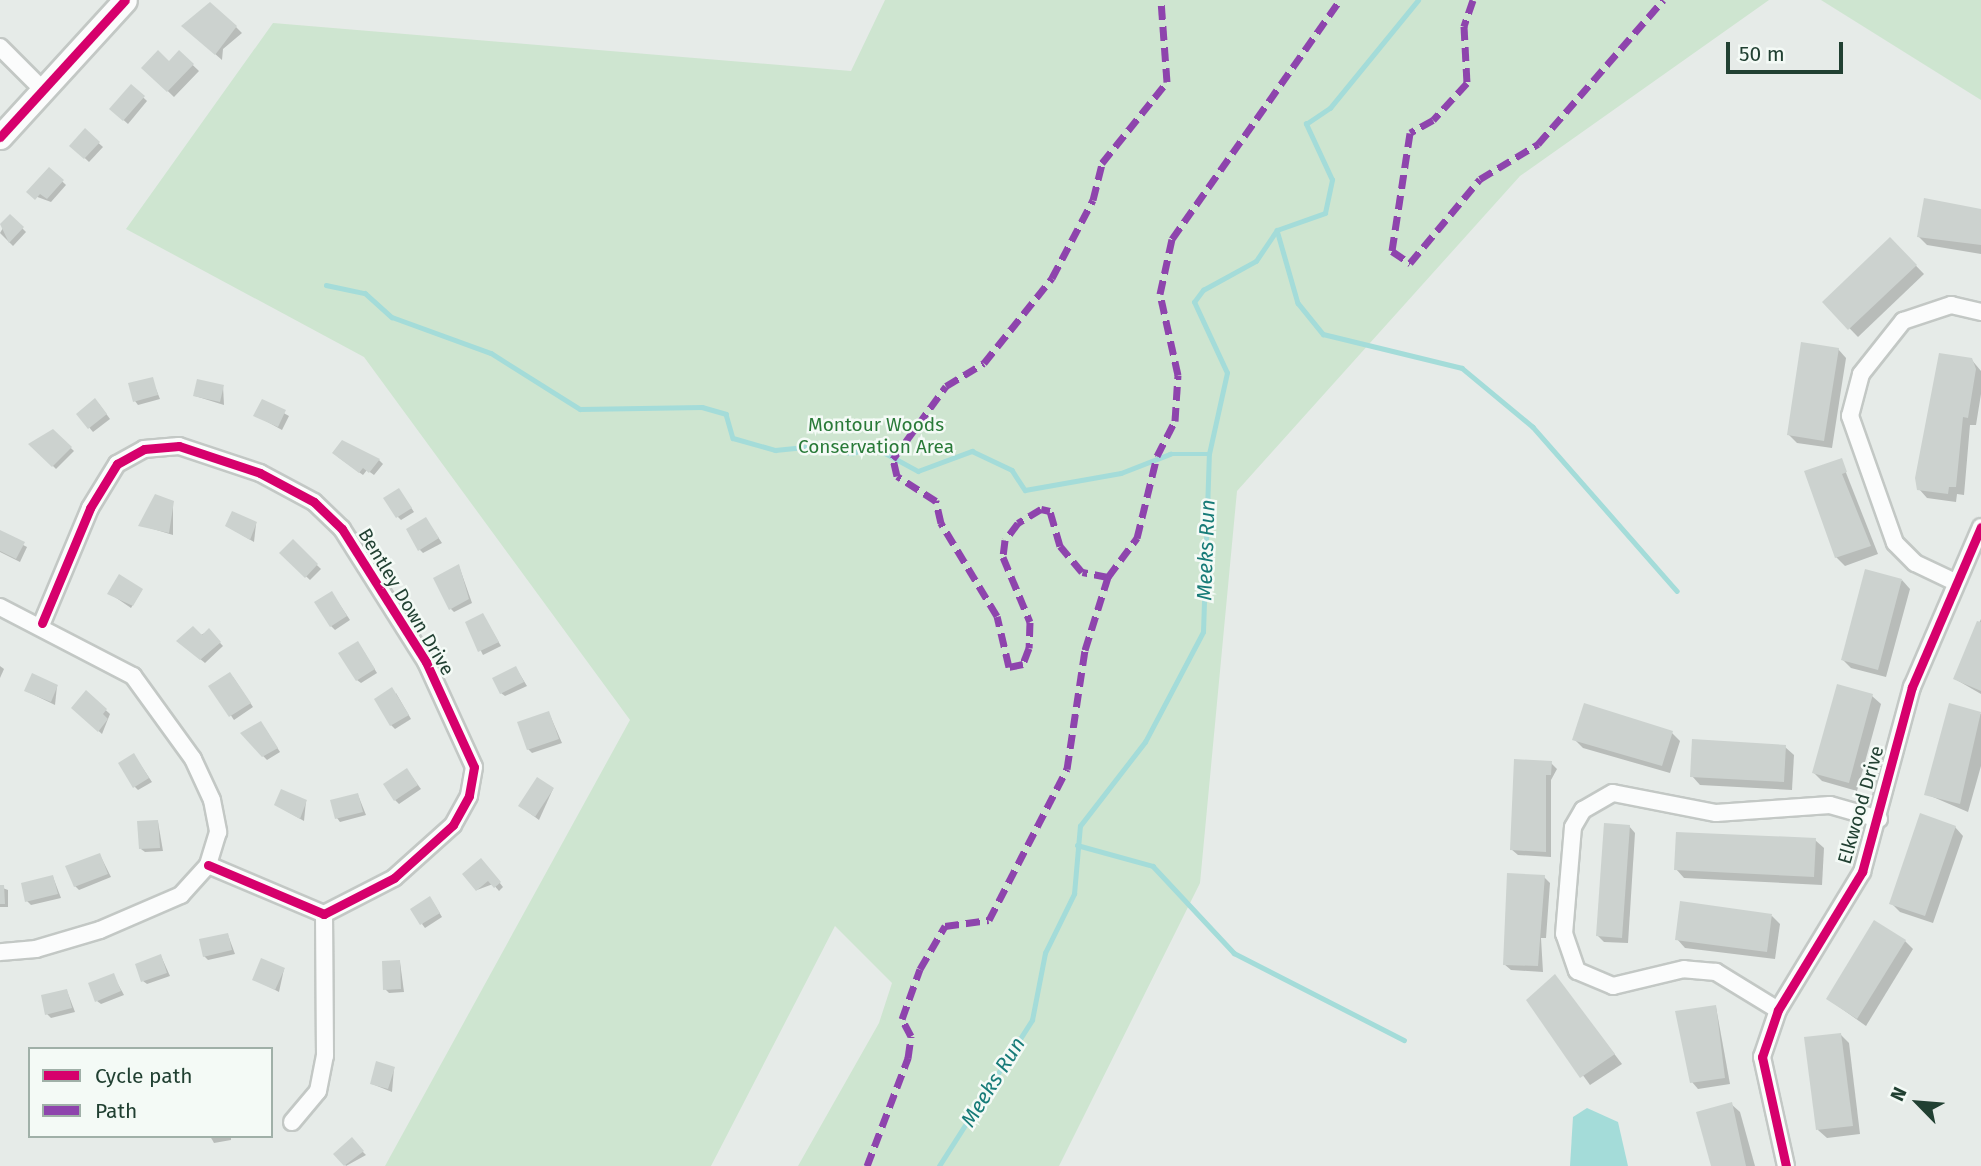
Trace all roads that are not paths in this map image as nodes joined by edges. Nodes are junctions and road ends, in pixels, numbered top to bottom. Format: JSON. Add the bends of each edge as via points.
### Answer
{"nodes":[{"id":1,"x":125,"y":0,"type":"edge"},
{"id":2,"x":0,"y":47,"type":"edge"},
{"id":3,"x":43,"y":90,"type":"junction"},
{"id":4,"x":0,"y":137,"type":"edge"},
{"id":5,"x":1981,"y":312,"type":"edge"},
{"id":6,"x":1981,"y":527,"type":"edge"},
{"id":7,"x":1955,"y":582,"type":"junction"},
{"id":8,"x":0,"y":607,"type":"edge"},
{"id":9,"x":42,"y":623,"type":"junction"},
{"id":10,"x":1879,"y":819,"type":"junction"},
{"id":11,"x":208,"y":865,"type":"junction"},
{"id":12,"x":324,"y":914,"type":"junction"},
{"id":13,"x":0,"y":952,"type":"edge"},
{"id":14,"x":1778,"y":1010,"type":"junction"},
{"id":15,"x":292,"y":1122,"type":"dead end"},
{"id":16,"x":1786,"y":1166,"type":"edge"}],
"edges":[{"from":1,"to":3,"type":"street"},
{"from":2,"to":3,"type":"street"},
{"from":3,"to":4,"type":"street"},
{"from":5,"to":7,"type":"street","via":[[1951,305],[1903,321],[1861,374],[1850,416],[1895,543],[1915,563]]},
{"from":6,"to":7,"type":"street","name":"Elkwood Drive"},
{"from":7,"to":10,"type":"street","name":"Elkwood Drive","via":[[1912,687]]},
{"from":8,"to":9,"type":"street"},
{"from":9,"to":11,"type":"street","via":[[134,676],[164,716],[212,800],[218,832]]},
{"from":9,"to":12,"type":"street","name":"Bentley Down Drive","via":[[90,508],[117,464],[144,449],[179,446],[260,473],[314,502],[342,528],[426,662],[474,766],[469,796],[453,825],[394,878]]},
{"from":10,"to":14,"type":"street","name":"Elkwood Drive","via":[[1862,872]]},
{"from":10,"to":14,"type":"street","via":[[1830,805],[1716,813],[1613,793],[1583,810],[1573,827],[1564,934],[1577,971],[1613,986],[1684,969],[1716,972]]},
{"from":11,"to":12,"type":"street"},
{"from":11,"to":13,"type":"street","via":[[181,895],[145,913],[36,949]]},
{"from":12,"to":15,"type":"street","via":[[325,1056],[318,1091]]},
{"from":14,"to":16,"type":"street","name":"Elkwood Drive","via":[[1762,1057]]}]}
